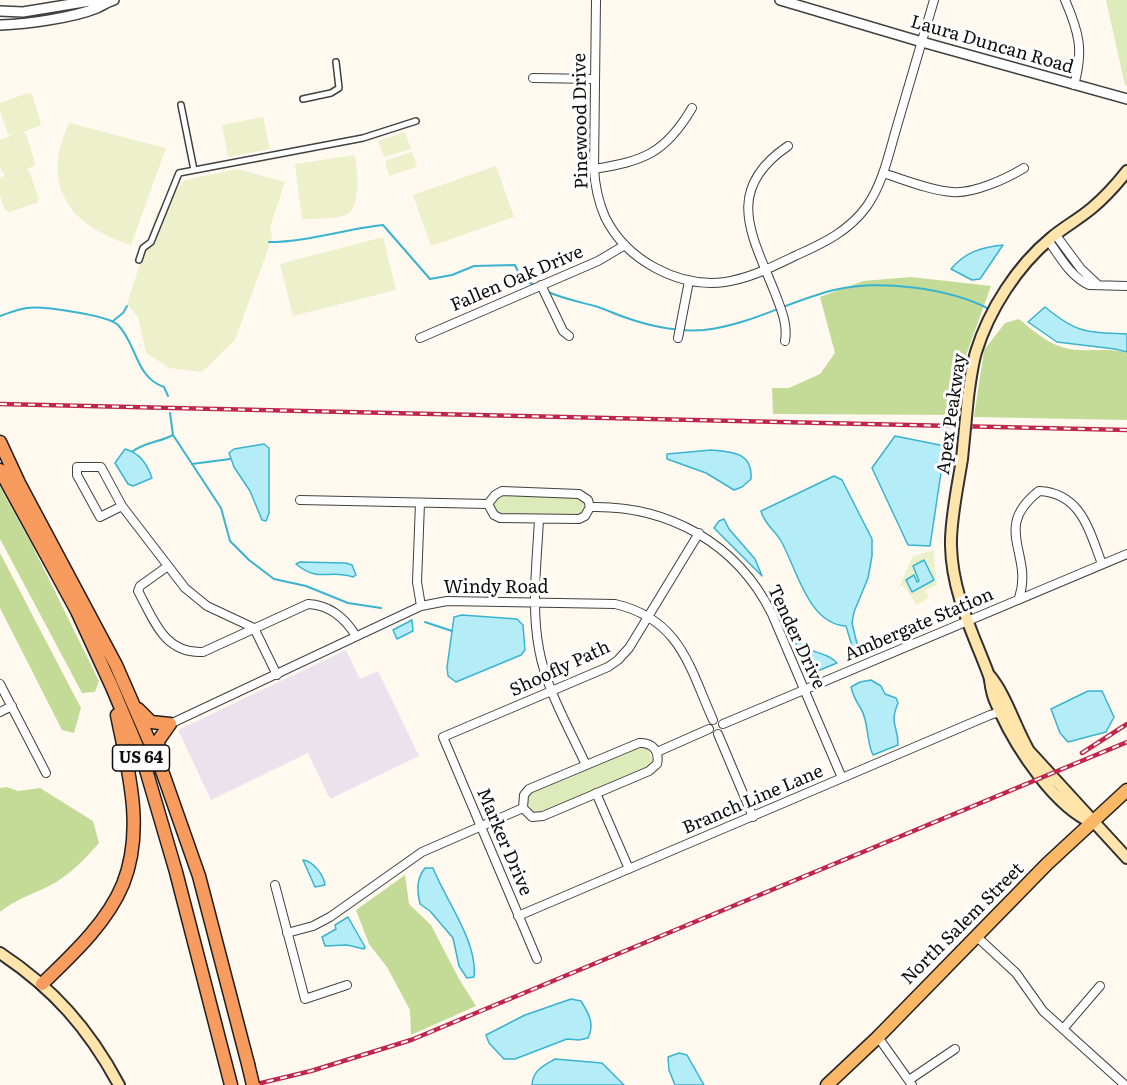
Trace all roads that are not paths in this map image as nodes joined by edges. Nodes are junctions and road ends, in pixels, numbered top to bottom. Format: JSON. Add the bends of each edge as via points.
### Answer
{"nodes":[{"id":1,"x":596,"y":0,"type":"edge"},
{"id":2,"x":780,"y":0,"type":"edge"},
{"id":3,"x":934,"y":0,"type":"edge"},
{"id":4,"x":1065,"y":0,"type":"edge"},
{"id":5,"x":109,"y":1,"type":"edge"},
{"id":6,"x":77,"y":4,"type":"junction"},
{"id":7,"x":0,"y":11,"type":"edge"},
{"id":8,"x":68,"y":15,"type":"junction"},
{"id":9,"x":0,"y":25,"type":"edge"},
{"id":10,"x":922,"y":42,"type":"junction"},
{"id":11,"x":336,"y":62,"type":"dead end"},
{"id":12,"x":533,"y":78,"type":"dead end"},
{"id":13,"x":595,"y":79,"type":"junction"},
{"id":14,"x":1074,"y":85,"type":"junction"},
{"id":15,"x":303,"y":99,"type":"dead end"},
{"id":16,"x":1127,"y":99,"type":"edge"},
{"id":17,"x":181,"y":105,"type":"dead end"},
{"id":18,"x":692,"y":108,"type":"dead end"},
{"id":19,"x":416,"y":121,"type":"dead end"},
{"id":20,"x":788,"y":146,"type":"dead end"},
{"id":21,"x":1024,"y":168,"type":"dead end"},
{"id":22,"x":594,"y":169,"type":"junction"},
{"id":23,"x":194,"y":170,"type":"junction"},
{"id":24,"x":1127,"y":171,"type":"edge"},
{"id":25,"x":883,"y":173,"type":"junction"},
{"id":26,"x":1052,"y":237,"type":"junction"},
{"id":27,"x":625,"y":245,"type":"junction"},
{"id":28,"x":139,"y":260,"type":"dead end"},
{"id":29,"x":766,"y":270,"type":"junction"},
{"id":30,"x":689,"y":281,"type":"junction"},
{"id":31,"x":541,"y":285,"type":"junction"},
{"id":32,"x":1127,"y":286,"type":"edge"},
{"id":33,"x":569,"y":336,"type":"dead end"},
{"id":34,"x":420,"y":338,"type":"dead end"},
{"id":35,"x":678,"y":338,"type":"dead end"},
{"id":36,"x":785,"y":341,"type":"dead end"},
{"id":37,"x":0,"y":442,"type":"edge"},
{"id":38,"x":0,"y":470,"type":"edge"},
{"id":39,"x":300,"y":500,"type":"dead end"},
{"id":40,"x":420,"y":503,"type":"junction"},
{"id":41,"x":488,"y":504,"type":"junction"},
{"id":42,"x":122,"y":506,"type":"junction"},
{"id":43,"x":590,"y":507,"type":"junction"},
{"id":44,"x":539,"y":519,"type":"junction"},
{"id":45,"x":699,"y":533,"type":"junction"},
{"id":46,"x":1127,"y":554,"type":"edge"},
{"id":47,"x":1102,"y":564,"type":"junction"},
{"id":48,"x":168,"y":566,"type":"junction"},
{"id":49,"x":1019,"y":598,"type":"junction"},
{"id":50,"x":536,"y":603,"type":"junction"},
{"id":51,"x":421,"y":606,"type":"junction"},
{"id":52,"x":648,"y":616,"type":"junction"},
{"id":53,"x":967,"y":621,"type":"junction"},
{"id":54,"x":254,"y":628,"type":"junction"},
{"id":55,"x":356,"y":636,"type":"junction"},
{"id":56,"x":277,"y":675,"type":"junction"},
{"id":57,"x":990,"y":676,"type":"junction"},
{"id":58,"x":0,"y":684,"type":"edge"},
{"id":59,"x":112,"y":687,"type":"junction"},
{"id":60,"x":804,"y":689,"type":"junction"},
{"id":61,"x":552,"y":691,"type":"junction"},
{"id":62,"x":130,"y":697,"type":"junction"},
{"id":63,"x":12,"y":706,"type":"junction"},
{"id":64,"x":0,"y":712,"type":"edge"},
{"id":65,"x":1000,"y":712,"type":"junction"},
{"id":66,"x":713,"y":720,"type":"junction"},
{"id":67,"x":170,"y":724,"type":"junction"},
{"id":68,"x":723,"y":724,"type":"junction"},
{"id":69,"x":709,"y":729,"type":"junction"},
{"id":70,"x":718,"y":734,"type":"junction"},
{"id":71,"x":443,"y":737,"type":"joint"},
{"id":72,"x":657,"y":752,"type":"junction"},
{"id":73,"x":586,"y":765,"type":"junction"},
{"id":74,"x":160,"y":768,"type":"junction"},
{"id":75,"x":46,"y":772,"type":"dead end"},
{"id":76,"x":842,"y":778,"type":"junction"},
{"id":77,"x":1127,"y":790,"type":"edge"},
{"id":78,"x":596,"y":793,"type":"junction"},
{"id":79,"x":523,"y":808,"type":"junction"},
{"id":80,"x":753,"y":817,"type":"junction"},
{"id":81,"x":1093,"y":823,"type":"junction"},
{"id":82,"x":480,"y":826,"type":"junction"},
{"id":83,"x":1127,"y":858,"type":"edge"},
{"id":84,"x":629,"y":869,"type":"junction"},
{"id":85,"x":275,"y":885,"type":"dead end"},
{"id":86,"x":518,"y":916,"type":"junction"},
{"id":87,"x":287,"y":933,"type":"junction"},
{"id":88,"x":976,"y":936,"type":"junction"},
{"id":89,"x":0,"y":953,"type":"edge"},
{"id":90,"x":537,"y":960,"type":"dead end"},
{"id":91,"x":42,"y":984,"type":"junction"},
{"id":92,"x":346,"y":985,"type":"dead end"},
{"id":93,"x":1100,"y":986,"type":"dead end"},
{"id":94,"x":1063,"y":1029,"type":"junction"},
{"id":95,"x":878,"y":1037,"type":"junction"},
{"id":96,"x":955,"y":1049,"type":"dead end"},
{"id":97,"x":911,"y":1082,"type":"edge"},
{"id":98,"x":1125,"y":1082,"type":"edge"},
{"id":99,"x":119,"y":1085,"type":"edge"},
{"id":100,"x":231,"y":1085,"type":"edge"},
{"id":101,"x":253,"y":1085,"type":"edge"},
{"id":102,"x":827,"y":1085,"type":"edge"}],
"edges":[{"from":1,"to":13,"type":"street","name":"Pinewood Drive"},
{"from":2,"to":10,"type":"street","name":"Laura Duncan Road"},
{"from":3,"to":10,"type":"street","name":"Pinewood Drive"},
{"from":4,"to":14,"type":"street","via":[[1076,24],[1080,47]]},
{"from":5,"to":6,"type":"street"},
{"from":5,"to":8,"type":"street"},
{"from":6,"to":7,"type":"street"},
{"from":6,"to":8,"type":"street"},
{"from":8,"to":9,"type":"street"},
{"from":10,"to":14,"type":"street","name":"Laura Duncan Road"},
{"from":10,"to":25,"type":"street","name":"Pinewood Drive"},
{"from":11,"to":15,"type":"street","via":[[339,88]]},
{"from":12,"to":13,"type":"street"},
{"from":13,"to":22,"type":"street","name":"Pinewood Drive"},
{"from":14,"to":16,"type":"street","name":"Laura Duncan Road"},
{"from":17,"to":23,"type":"street"},
{"from":18,"to":22,"type":"street","via":[[675,133],[646,156]]},
{"from":19,"to":23,"type":"street","via":[[363,138]]},
{"from":20,"to":29,"type":"street","via":[[760,171],[749,196],[749,229]]},
{"from":21,"to":25,"type":"street","via":[[1011,176],[959,192]]},
{"from":22,"to":27,"type":"street","name":"Pinewood Drive","via":[[602,208]]},
{"from":23,"to":28,"type":"street","via":[[178,174],[151,242],[143,248]]},
{"from":24,"to":26,"type":"main road","name":"Apex Peakway","via":[[1091,209]]},
{"from":25,"to":29,"type":"street","name":"Pinewood Drive","via":[[867,206],[850,225],[832,239]]},
{"from":26,"to":32,"type":"street","via":[[1069,269],[1079,279],[1089,285]]},
{"from":26,"to":53,"type":"main road","name":"Apex Peakway","bridge":true,"via":[[1017,274],[986,325],[974,361],[951,543],[955,586]]},
{"from":27,"to":30,"type":"street","name":"Pinewood Drive","via":[[654,267]]},
{"from":27,"to":31,"type":"street","name":"Fallen Oak Drive"},
{"from":29,"to":30,"type":"street","name":"Pinewood Drive","via":[[723,282]]},
{"from":29,"to":36,"type":"street","via":[[787,329]]},
{"from":30,"to":35,"type":"street"},
{"from":31,"to":33,"type":"street"},
{"from":31,"to":34,"type":"street","name":"Fallen Oak Drive"},
{"from":37,"to":62,"type":"highway","number":"US 64"},
{"from":38,"to":59,"type":"highway","number":"US 64","via":[[77,611]]},
{"from":39,"to":40,"type":"street","name":"Tender Drive"},
{"from":40,"to":41,"type":"street","name":"Tender Drive"},
{"from":40,"to":51,"type":"street","via":[[417,582]]},
{"from":41,"to":43,"type":"street","name":"Tender Drive","via":[[502,492],[530,492],[579,494]]},
{"from":41,"to":44,"type":"street","name":"Tender Drive","via":[[500,518]]},
{"from":42,"to":42,"type":"street","via":[[101,467],[77,466],[77,475],[100,517]]},
{"from":42,"to":48,"type":"street"},
{"from":43,"to":44,"type":"street","name":"Tender Drive","via":[[579,519]]},
{"from":43,"to":45,"type":"street","name":"Tender Drive","via":[[648,512]]},
{"from":44,"to":50,"type":"street"},
{"from":45,"to":52,"type":"street","name":"Shoofly Path"},
{"from":45,"to":60,"type":"street","name":"Tender Drive","via":[[735,561],[760,591]]},
{"from":46,"to":47,"type":"street","name":"Ambergate Station"},
{"from":47,"to":49,"type":"street","name":"Ambergate Station"},
{"from":47,"to":49,"type":"street","via":[[1076,507],[1057,493],[1039,491],[1022,506],[1016,522],[1024,583]]},
{"from":48,"to":54,"type":"street","via":[[197,600]]},
{"from":48,"to":54,"type":"street","via":[[138,591],[166,640],[193,652],[203,652]]},
{"from":49,"to":53,"type":"street","name":"Ambergate Station"},
{"from":50,"to":51,"type":"street","name":"Windy Road","via":[[447,601]]},
{"from":50,"to":52,"type":"street","name":"Windy Road","via":[[615,604]]},
{"from":50,"to":61,"type":"street","via":[[538,648]]},
{"from":51,"to":55,"type":"street","name":"Windy Road"},
{"from":52,"to":61,"type":"street","name":"Shoofly Path","via":[[629,648],[613,664]]},
{"from":52,"to":66,"type":"street","name":"Windy Road","via":[[667,630],[682,649]]},
{"from":53,"to":57,"type":"main road","name":"Apex Peakway"},
{"from":53,"to":60,"type":"street","name":"Ambergate Station"},
{"from":54,"to":55,"type":"street","via":[[316,604],[348,622]]},
{"from":54,"to":56,"type":"street"},
{"from":55,"to":56,"type":"street","name":"Windy Road"},
{"from":56,"to":67,"type":"street","name":"Windy Road"},
{"from":57,"to":65,"type":"main road","name":"Apex Peakway"},
{"from":57,"to":81,"type":"main road","name":"Apex Peakway","via":[[1029,751]]},
{"from":58,"to":63,"type":"street"},
{"from":59,"to":91,"type":"highway","via":[[134,815],[130,863],[109,908],[81,946]]},
{"from":59,"to":100,"type":"highway","number":"US 64","via":[[144,763]]},
{"from":60,"to":68,"type":"street","name":"Ambergate Station"},
{"from":60,"to":76,"type":"street","name":"Tender Drive"},
{"from":61,"to":71,"type":"street","name":"Shoofly Path"},
{"from":61,"to":73,"type":"street"},
{"from":62,"to":67,"type":"highway","via":[[147,719]]},
{"from":62,"to":74,"type":"highway","number":"US 64"},
{"from":63,"to":64,"type":"street"},
{"from":63,"to":75,"type":"street"},
{"from":65,"to":76,"type":"street","name":"Branch Line Lane"},
{"from":65,"to":81,"type":"main road","name":"Apex Peakway","via":[[1020,751],[1041,778],[1078,816]]},
{"from":66,"to":68,"type":"street"},
{"from":66,"to":69,"type":"street"},
{"from":67,"to":74,"type":"highway","via":[[158,743]]},
{"from":68,"to":70,"type":"street"},
{"from":69,"to":70,"type":"street"},
{"from":69,"to":72,"type":"street"},
{"from":70,"to":80,"type":"street"},
{"from":71,"to":82,"type":"street","name":"Marker Drive"},
{"from":72,"to":73,"type":"street","via":[[653,746],[639,743]]},
{"from":72,"to":78,"type":"street","via":[[657,764],[649,771]]},
{"from":73,"to":79,"type":"street","via":[[530,789],[524,795]]},
{"from":74,"to":101,"type":"highway","number":"US 64","bridge":true,"via":[[200,876]]},
{"from":76,"to":80,"type":"street","name":"Branch Line Lane"},
{"from":77,"to":81,"type":"main road","name":"North Salem Street"},
{"from":78,"to":79,"type":"street","via":[[543,816],[532,817]]},
{"from":78,"to":84,"type":"street"},
{"from":79,"to":82,"type":"street"},
{"from":80,"to":84,"type":"street","name":"Branch Line Lane"},
{"from":81,"to":83,"type":"main road","name":"Apex Peakway"},
{"from":81,"to":88,"type":"main road","name":"North Salem Street"},
{"from":82,"to":86,"type":"street","name":"Marker Drive"},
{"from":82,"to":87,"type":"street","via":[[422,852],[322,922]]},
{"from":84,"to":86,"type":"street","name":"Branch Line Lane"},
{"from":85,"to":87,"type":"street"},
{"from":86,"to":90,"type":"street","name":"Marker Drive"},
{"from":87,"to":92,"type":"street","via":[[306,999]]},
{"from":88,"to":94,"type":"street","via":[[1016,973],[1043,1011]]},
{"from":88,"to":95,"type":"main road","name":"North Salem Street"},
{"from":89,"to":91,"type":"main road"},
{"from":91,"to":99,"type":"main road","via":[[90,1037]]},
{"from":93,"to":94,"type":"street"},
{"from":94,"to":98,"type":"street"},
{"from":95,"to":97,"type":"street"},
{"from":95,"to":102,"type":"main road","name":"North Salem Street"},
{"from":96,"to":97,"type":"street"}]}
